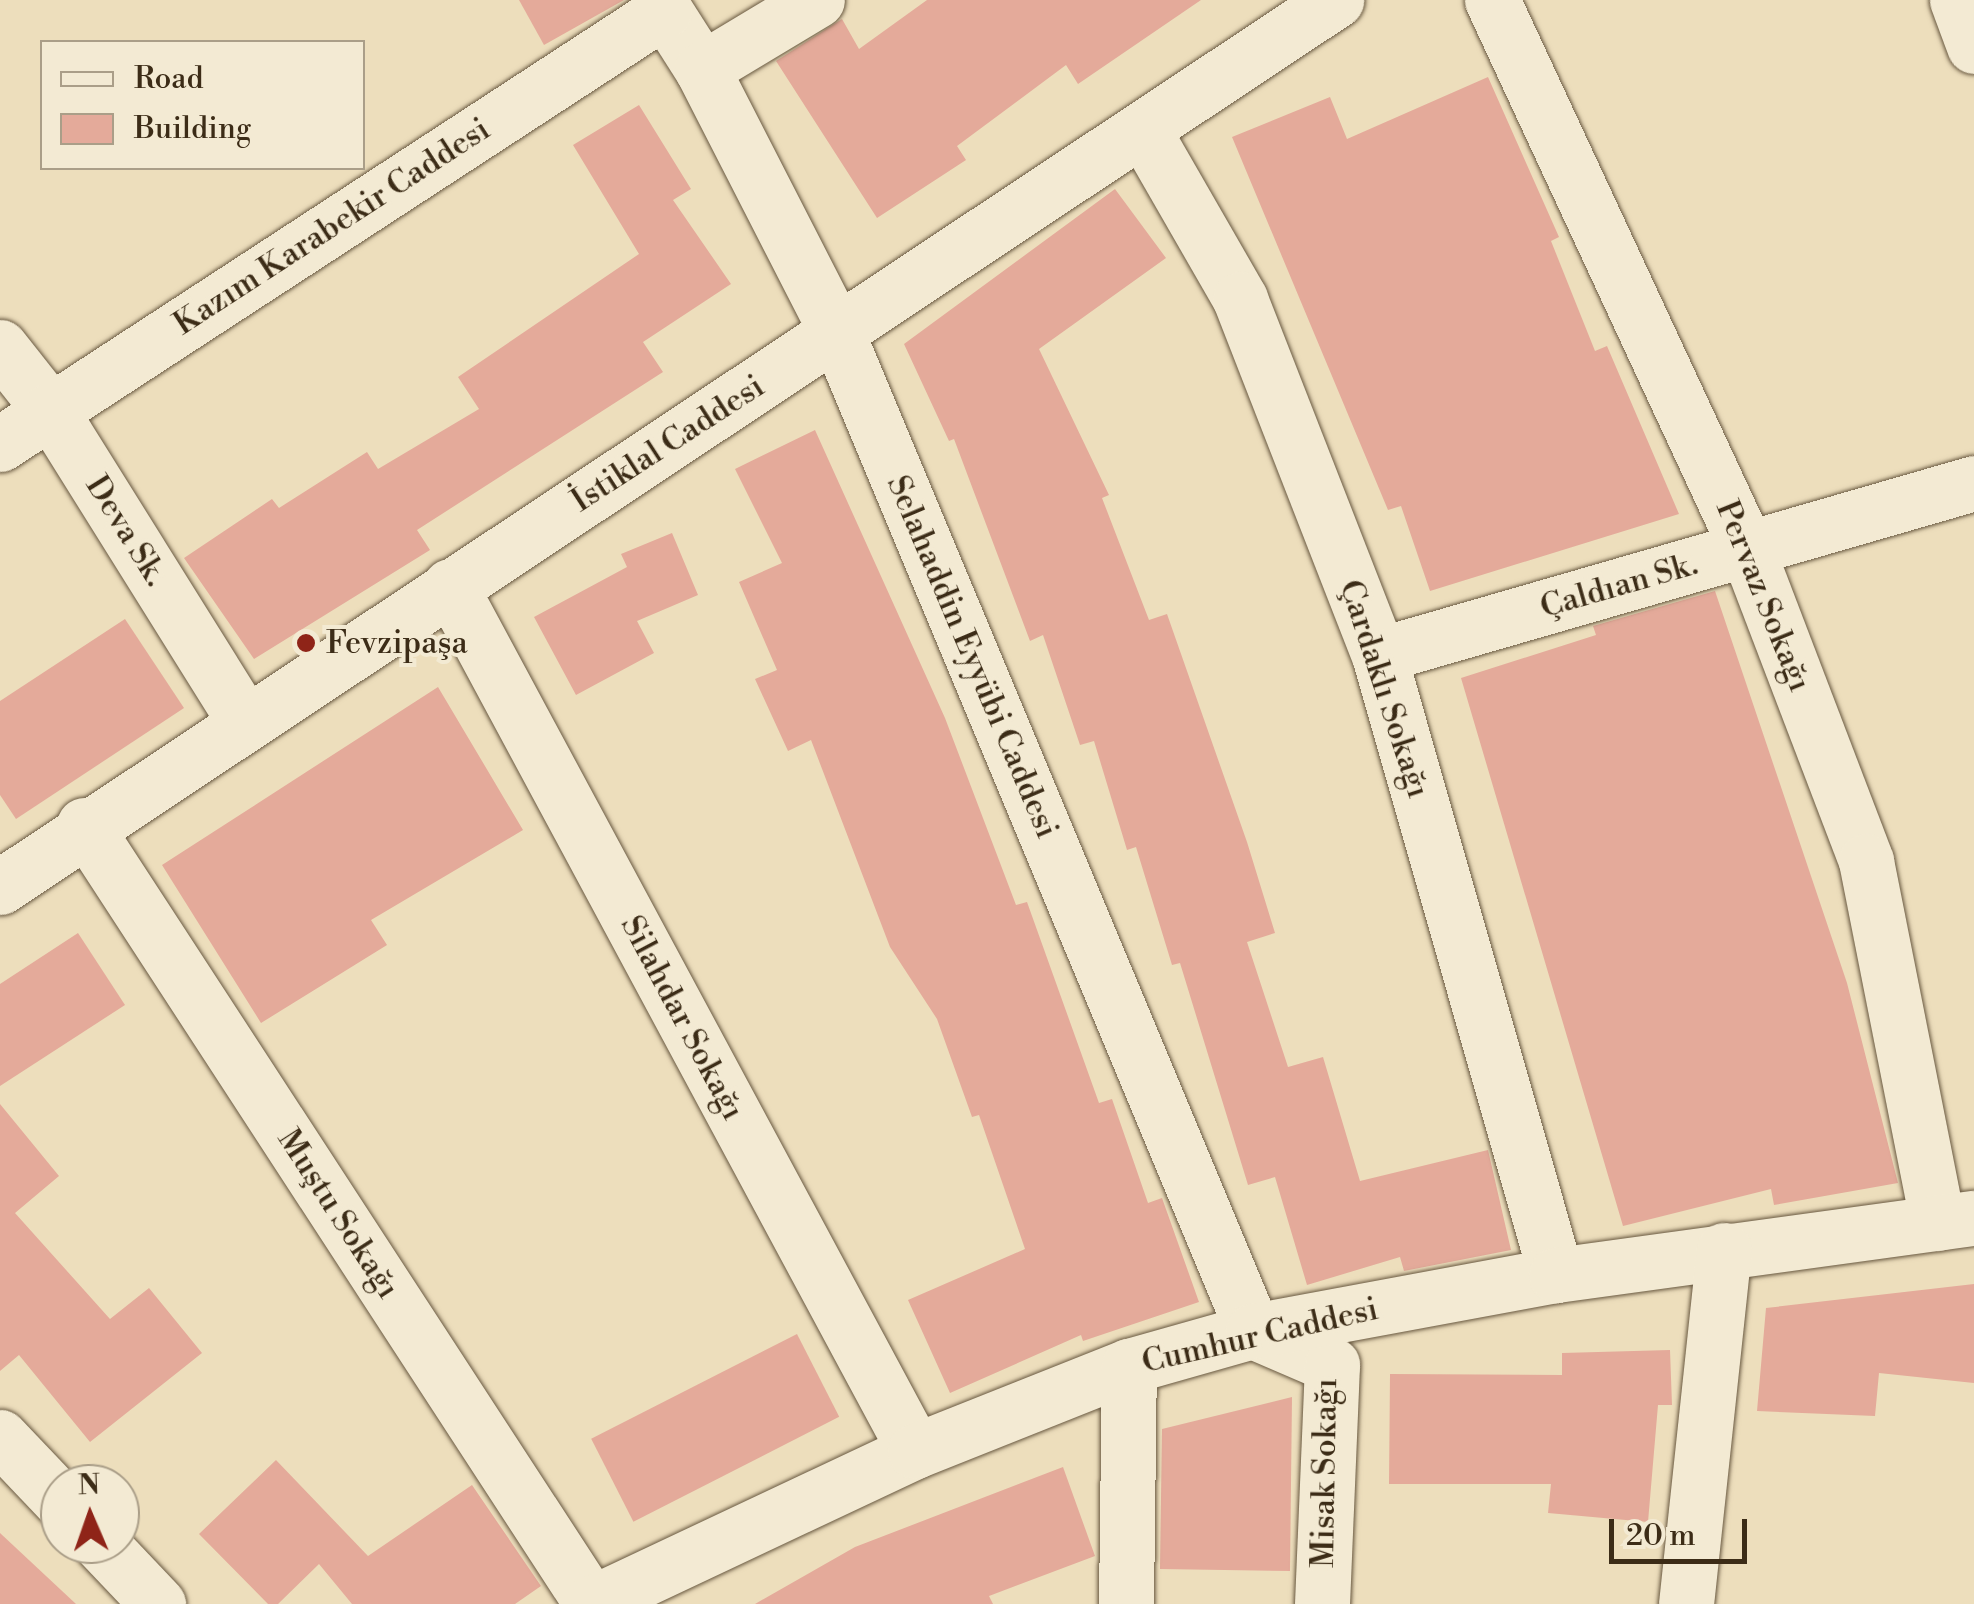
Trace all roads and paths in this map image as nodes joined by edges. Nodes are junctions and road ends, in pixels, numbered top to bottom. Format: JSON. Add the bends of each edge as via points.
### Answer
{"nodes":[{"id":1,"x":818,"y":0,"type":"edge"},
{"id":2,"x":1336,"y":0,"type":"edge"},
{"id":3,"x":1492,"y":0,"type":"edge"},
{"id":4,"x":1957,"y":0,"type":"edge"},
{"id":5,"x":661,"y":6,"type":"edge"},
{"id":6,"x":1974,"y":46,"type":"edge"},
{"id":7,"x":702,"y":68,"type":"junction"},
{"id":8,"x":1142,"y":130,"type":"junction"},
{"id":9,"x":837,"y":334,"type":"junction"},
{"id":10,"x":0,"y":347,"type":"edge"},
{"id":11,"x":50,"y":410,"type":"junction"},
{"id":12,"x":0,"y":444,"type":"edge"},
{"id":13,"x":1974,"y":483,"type":"edge"},
{"id":14,"x":1748,"y":549,"type":"junction"},
{"id":15,"x":450,"y":586,"type":"junction"},
{"id":16,"x":1379,"y":655,"type":"junction"},
{"id":17,"x":244,"y":720,"type":"junction"},
{"id":18,"x":84,"y":824,"type":"junction"},
{"id":19,"x":0,"y":887,"type":"edge"},
{"id":20,"x":1956,"y":1221,"type":"edge"},
{"id":21,"x":1724,"y":1250,"type":"junction"},
{"id":22,"x":1556,"y":1275,"type":"junction"},
{"id":23,"x":1253,"y":1330,"type":"junction"},
{"id":24,"x":1130,"y":1366,"type":"junction"},
{"id":25,"x":0,"y":1437,"type":"edge"},
{"id":26,"x":915,"y":1451,"type":"junction"},
{"id":27,"x":40,"y":1479,"type":"edge"},
{"id":28,"x":120,"y":1564,"type":"edge"},
{"id":29,"x":158,"y":1604,"type":"edge"},
{"id":30,"x":591,"y":1604,"type":"edge"},
{"id":31,"x":1126,"y":1604,"type":"edge"},
{"id":32,"x":1322,"y":1604,"type":"edge"},
{"id":33,"x":1686,"y":1604,"type":"edge"}],
"edges":[{"from":1,"to":7,"type":"street"},
{"from":2,"to":8,"type":"street","name":"İstiklal Caddesi"},
{"from":3,"to":14,"type":"street","name":"Pervaz Sokağı"},
{"from":4,"to":6,"type":"street"},
{"from":5,"to":7,"type":"street","name":"Selahaddin Eyyübi Caddesi"},
{"from":5,"to":11,"type":"street","name":"Kazım Karabekir Caddesi"},
{"from":7,"to":9,"type":"street","name":"Selahaddin Eyyübi Caddesi"},
{"from":8,"to":9,"type":"street","name":"İstiklal Caddesi"},
{"from":8,"to":16,"type":"street","name":"Çardaklı Sokağı","via":[[1240,299]]},
{"from":9,"to":15,"type":"street","name":"İstiklal Caddesi"},
{"from":9,"to":23,"type":"street","name":"Selahaddin Eyyübi Caddesi"},
{"from":10,"to":11,"type":"street","name":"Deva Sk."},
{"from":11,"to":12,"type":"street","name":"Kazım Karabekir Caddesi"},
{"from":11,"to":17,"type":"street","name":"Deva Sk."},
{"from":13,"to":14,"type":"street","name":"Çaldıan Sk."},
{"from":14,"to":16,"type":"street","name":"Çaldıan Sk."},
{"from":14,"to":20,"type":"street","name":"Pervaz Sokağı","via":[[1866,861]]},
{"from":15,"to":17,"type":"street","name":"İstiklal Caddesi"},
{"from":15,"to":26,"type":"street","name":"Silahdar Sokağı"},
{"from":16,"to":22,"type":"street","name":"Çardaklı Sokağı"},
{"from":17,"to":18,"type":"street","name":"İstiklal Caddesi"},
{"from":18,"to":19,"type":"street","name":"İstiklal Caddesi"},
{"from":18,"to":30,"type":"street","name":"Muştu Sokağı"},
{"from":20,"to":21,"type":"street","name":"Cumhur Caddesi"},
{"from":21,"to":22,"type":"street","name":"Cumhur Caddesi"},
{"from":21,"to":33,"type":"street"},
{"from":22,"to":23,"type":"street","name":"Cumhur Caddesi"},
{"from":23,"to":24,"type":"street","name":"Cumhur Caddesi"},
{"from":23,"to":32,"type":"street","name":"Misak Sokağı","via":[[1332,1364]]},
{"from":24,"to":26,"type":"street","name":"Cumhur Caddesi"},
{"from":24,"to":31,"type":"street"},
{"from":25,"to":27,"type":"street"},
{"from":26,"to":30,"type":"street","name":"Cumhur Caddesi"},
{"from":28,"to":29,"type":"street"}]}
